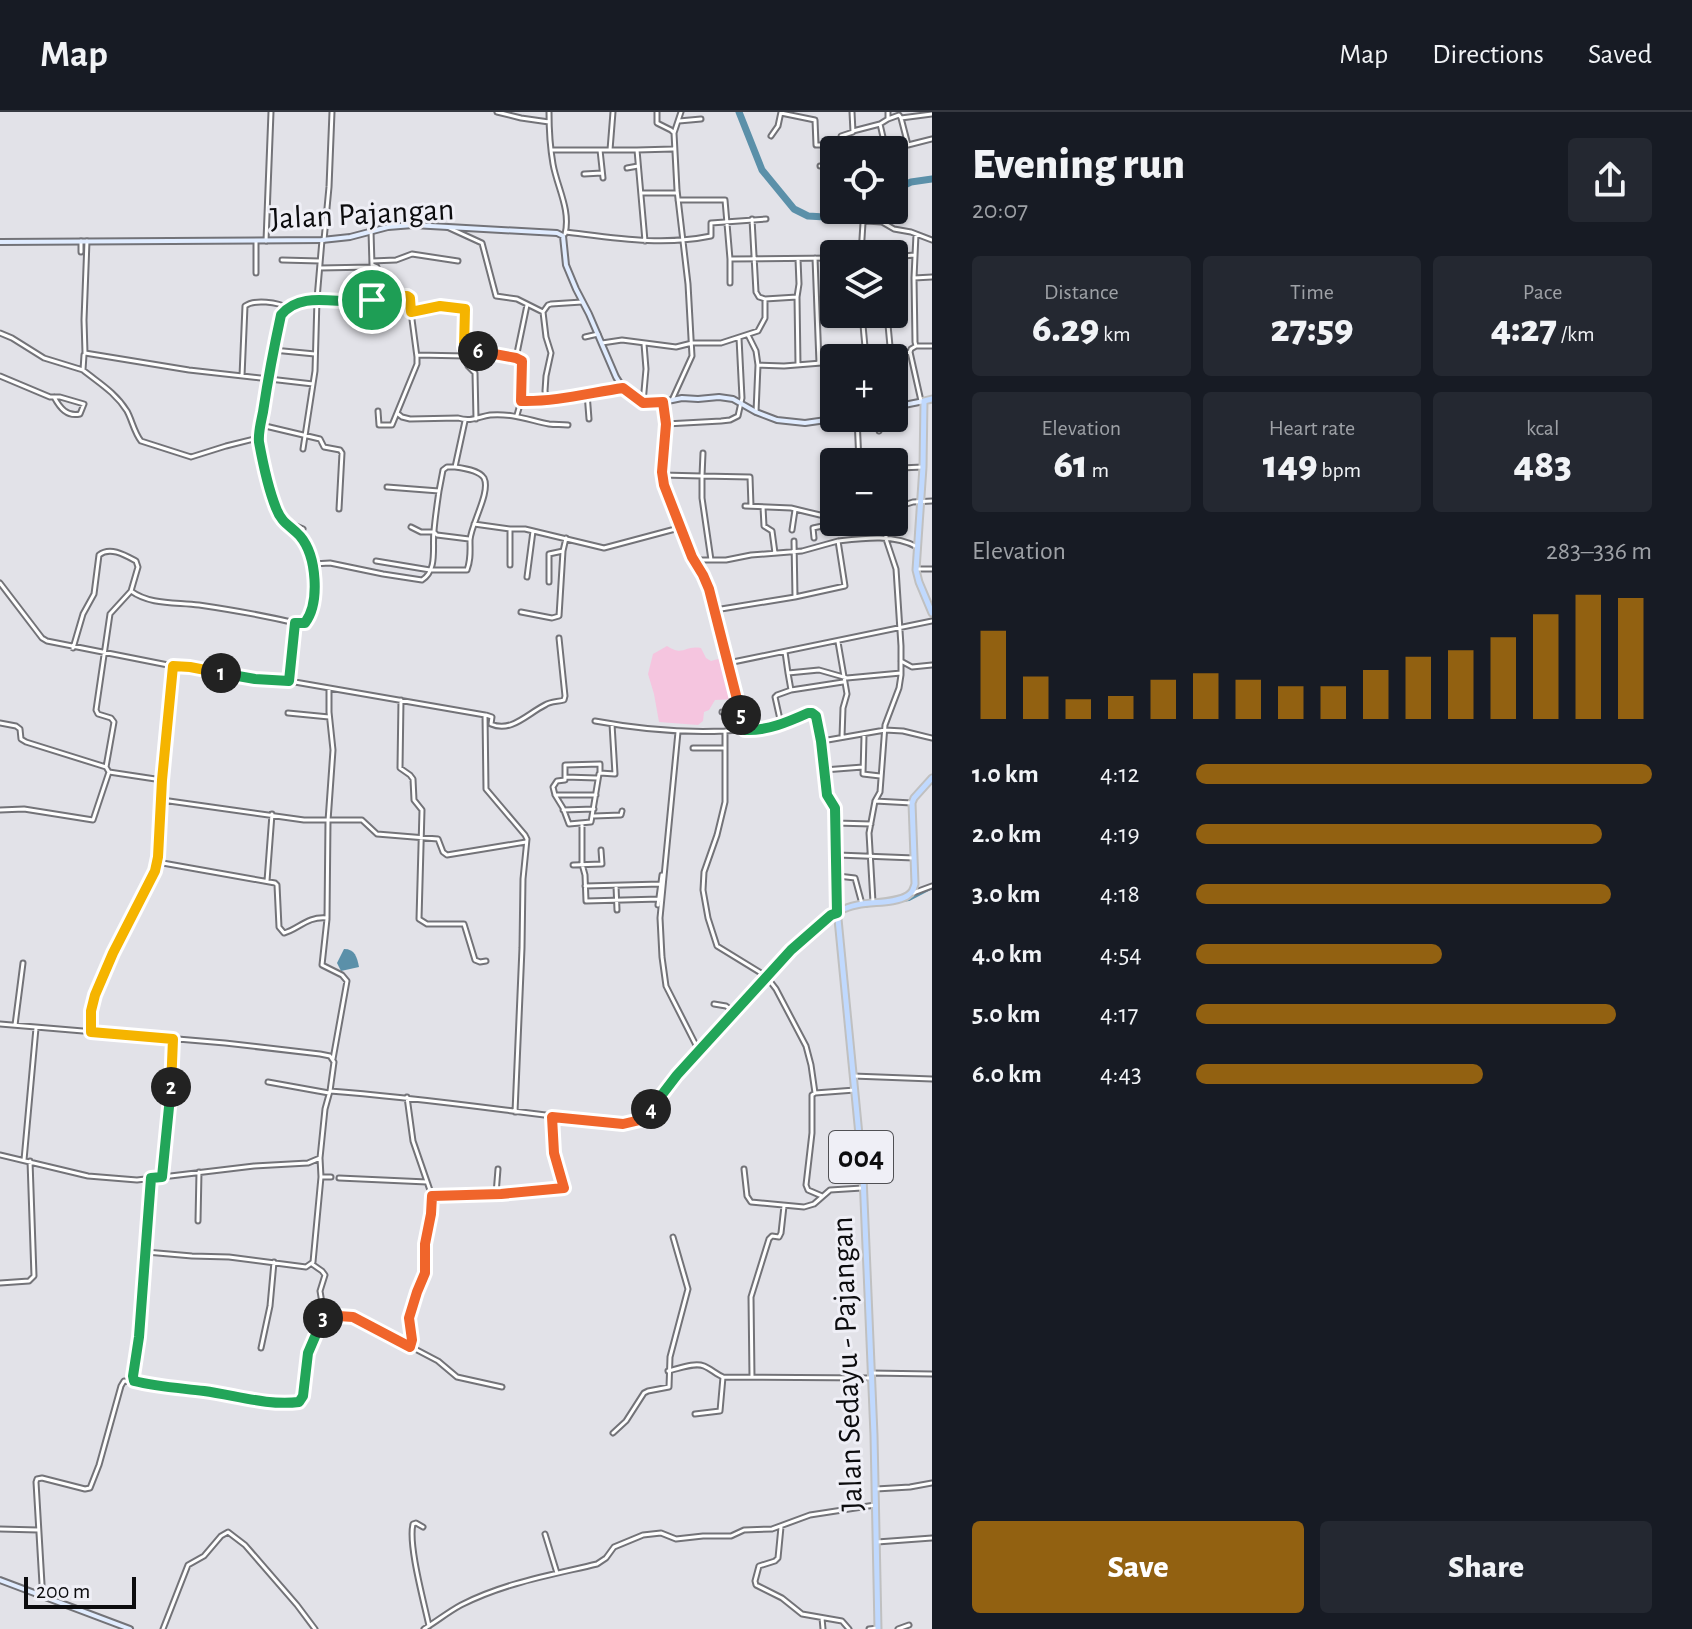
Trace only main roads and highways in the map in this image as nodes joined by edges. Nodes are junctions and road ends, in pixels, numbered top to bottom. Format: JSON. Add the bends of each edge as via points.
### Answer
{"nodes":[{"id":1,"x":0,"y":242,"type":"edge"},
{"id":2,"x":932,"y":399,"type":"edge"},
{"id":3,"x":922,"y":401,"type":"junction"},
{"id":4,"x":908,"y":404,"type":"edge"},
{"id":5,"x":820,"y":422,"type":"edge"},
{"id":6,"x":932,"y":613,"type":"edge"},
{"id":7,"x":932,"y":778,"type":"edge"},
{"id":8,"x":0,"y":1580,"type":"edge"},
{"id":9,"x":130,"y":1629,"type":"edge"},
{"id":10,"x":878,"y":1629,"type":"edge"}],
"edges":[{"from":1,"to":5,"type":"main road","name":"Jalan Pajangan","via":[[323,240],[413,225],[565,234],[567,270],[616,377],[643,403],[719,397],[777,420]]},
{"from":2,"to":3,"type":"main road"},
{"from":3,"to":4,"type":"main road"},
{"from":3,"to":6,"type":"main road","via":[[916,569]]},
{"from":7,"to":10,"type":"main road","name":"Jalan Sedayu - Pajangan","number":"004","via":[[912,803],[915,884],[910,894],[838,912],[864,1188]]},
{"from":8,"to":9,"type":"main road"}]}
